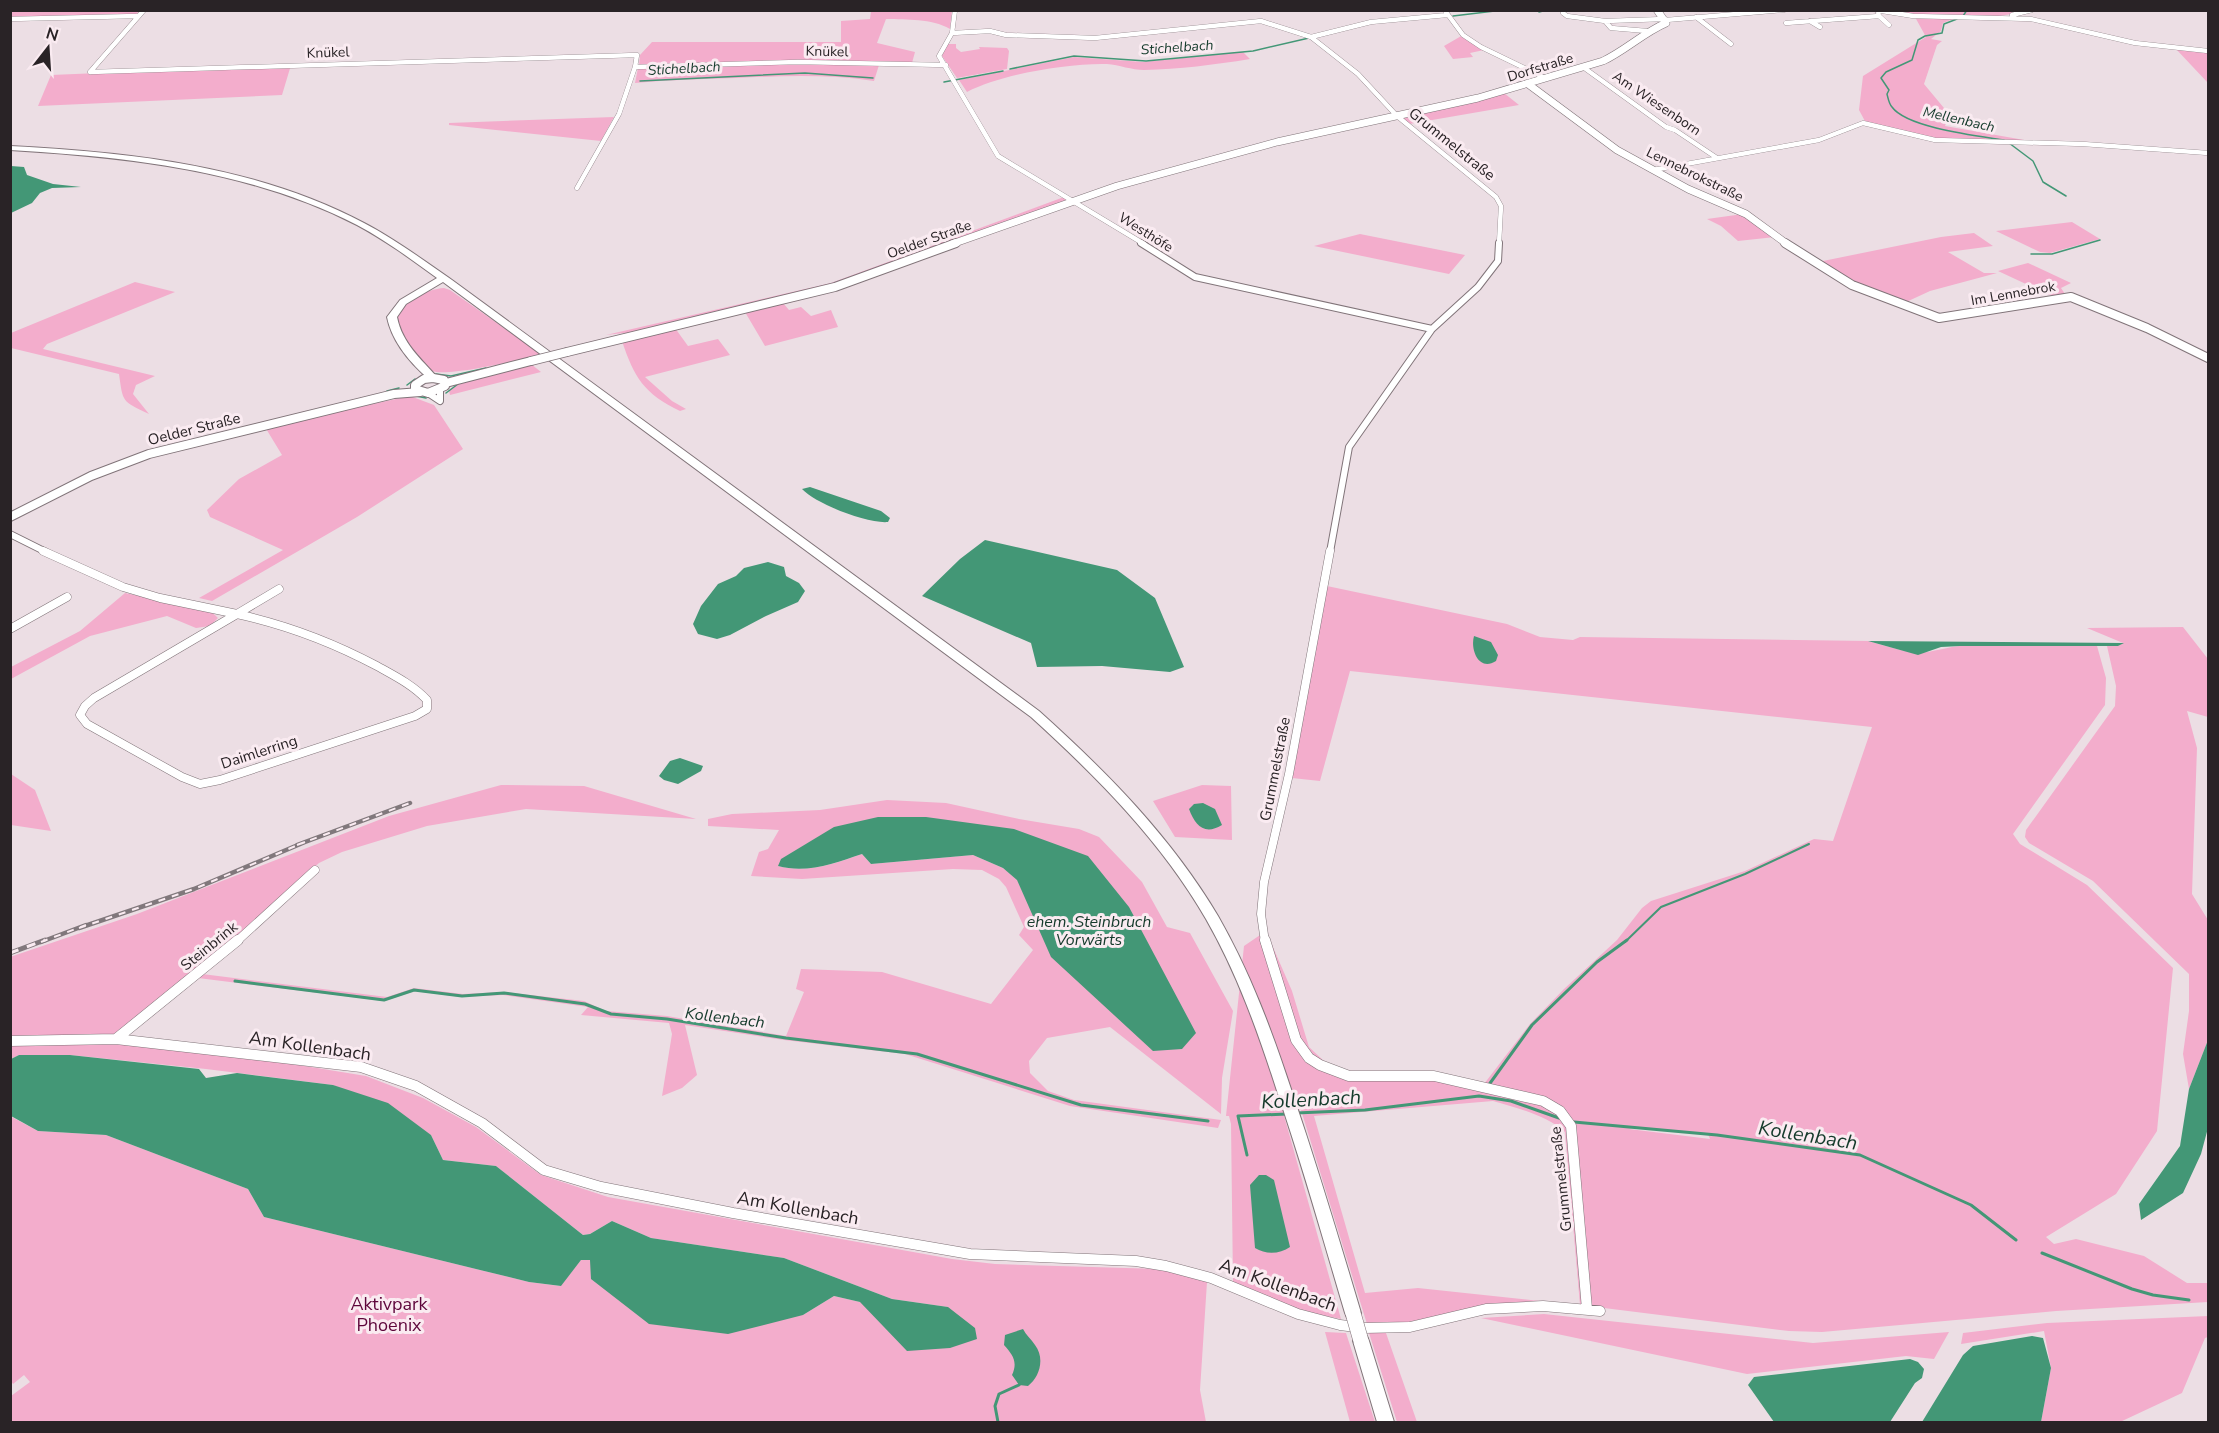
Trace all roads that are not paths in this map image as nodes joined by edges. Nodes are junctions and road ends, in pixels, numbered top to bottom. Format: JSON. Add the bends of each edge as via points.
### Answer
{"nodes":[{"id":1,"x":144,"y":10,"type":"edge"},
{"id":2,"x":955,"y":10,"type":"edge"},
{"id":3,"x":1657,"y":10,"type":"edge"},
{"id":4,"x":1784,"y":10,"type":"edge"},
{"id":5,"x":2032,"y":10,"type":"edge"},
{"id":6,"x":1756,"y":11,"type":"edge"},
{"id":7,"x":1446,"y":13,"type":"edge"},
{"id":8,"x":1563,"y":13,"type":"dead end"},
{"id":9,"x":1878,"y":13,"type":"edge"},
{"id":10,"x":138,"y":16,"type":"junction"},
{"id":11,"x":1696,"y":17,"type":"junction"},
{"id":12,"x":1843,"y":18,"type":"junction"},
{"id":13,"x":2009,"y":18,"type":"junction"},
{"id":14,"x":10,"y":19,"type":"edge"},
{"id":15,"x":1666,"y":20,"type":"junction"},
{"id":16,"x":1605,"y":21,"type":"junction"},
{"id":17,"x":1634,"y":21,"type":"junction"},
{"id":18,"x":1810,"y":21,"type":"junction"},
{"id":19,"x":1785,"y":23,"type":"dead end"},
{"id":20,"x":1852,"y":23,"type":"dead end"},
{"id":21,"x":1889,"y":25,"type":"dead end"},
{"id":22,"x":1820,"y":27,"type":"dead end"},
{"id":23,"x":1645,"y":31,"type":"junction"},
{"id":24,"x":952,"y":33,"type":"junction"},
{"id":25,"x":1311,"y":37,"type":"junction"},
{"id":26,"x":1731,"y":44,"type":"dead end"},
{"id":27,"x":2208,"y":51,"type":"edge"},
{"id":28,"x":946,"y":65,"type":"junction"},
{"id":29,"x":635,"y":67,"type":"junction"},
{"id":30,"x":1583,"y":67,"type":"junction"},
{"id":31,"x":1545,"y":78,"type":"junction"},
{"id":32,"x":1528,"y":84,"type":"junction"},
{"id":33,"x":1397,"y":116,"type":"junction"},
{"id":34,"x":10,"y":148,"type":"edge"},
{"id":35,"x":2208,"y":153,"type":"edge"},
{"id":36,"x":1717,"y":158,"type":"junction"},
{"id":37,"x":1653,"y":170,"type":"junction"},
{"id":38,"x":577,"y":188,"type":"dead end"},
{"id":39,"x":1074,"y":200,"type":"junction"},
{"id":40,"x":446,"y":280,"type":"junction"},
{"id":41,"x":1852,"y":285,"type":"joint"},
{"id":42,"x":1432,"y":329,"type":"junction"},
{"id":43,"x":2208,"y":358,"type":"edge"},
{"id":44,"x":419,"y":367,"type":"junction"},
{"id":45,"x":440,"y":382,"type":"junction"},
{"id":46,"x":421,"y":387,"type":"junction"},
{"id":47,"x":10,"y":517,"type":"edge"},
{"id":48,"x":10,"y":534,"type":"edge"},
{"id":49,"x":279,"y":589,"type":"dead end"},
{"id":50,"x":67,"y":597,"type":"dead end"},
{"id":51,"x":237,"y":614,"type":"junction"},
{"id":52,"x":10,"y":629,"type":"edge"},
{"id":53,"x":315,"y":870,"type":"dead end"},
{"id":54,"x":116,"y":1039,"type":"junction"},
{"id":55,"x":10,"y":1041,"type":"edge"},
{"id":56,"x":1587,"y":1309,"type":"junction"},
{"id":57,"x":1600,"y":1311,"type":"dead end"},
{"id":58,"x":1386,"y":1422,"type":"edge"}],
"edges":[{"from":1,"to":10,"type":"street","name":"Knükel"},
{"from":2,"to":24,"type":"street"},
{"from":3,"to":15,"type":"street"},
{"from":4,"to":6,"type":"street"},
{"from":5,"to":13,"type":"street"},
{"from":6,"to":11,"type":"street"},
{"from":7,"to":25,"type":"street","via":[[1371,22]]},
{"from":7,"to":31,"type":"street","via":[[1463,35],[1481,47]]},
{"from":8,"to":16,"type":"street"},
{"from":9,"to":12,"type":"street"},
{"from":9,"to":13,"type":"street"},
{"from":9,"to":21,"type":"street"},
{"from":10,"to":14,"type":"street"},
{"from":10,"to":29,"type":"street","name":"Knükel","via":[[90,72],[637,55]]},
{"from":11,"to":15,"type":"street"},
{"from":11,"to":26,"type":"street"},
{"from":12,"to":18,"type":"street"},
{"from":12,"to":20,"type":"street"},
{"from":13,"to":27,"type":"street","via":[[2052,23],[2135,43]]},
{"from":15,"to":17,"type":"street"},
{"from":15,"to":23,"type":"street","name":"Dorfstraße"},
{"from":16,"to":17,"type":"street"},
{"from":16,"to":23,"type":"street","via":[[1611,28]]},
{"from":17,"to":23,"type":"street"},
{"from":18,"to":19,"type":"street"},
{"from":18,"to":22,"type":"street"},
{"from":23,"to":30,"type":"street","name":"Dorfstraße","via":[[1613,57]]},
{"from":24,"to":25,"type":"street","via":[[990,31],[1095,38],[1261,21]]},
{"from":24,"to":28,"type":"street","via":[[939,56]]},
{"from":25,"to":33,"type":"street","via":[[1358,74]]},
{"from":28,"to":29,"type":"street","name":"Knükel","via":[[798,62]]},
{"from":28,"to":39,"type":"street","name":"Westhöfe","via":[[998,156]]},
{"from":29,"to":38,"type":"street","via":[[615,123]]},
{"from":30,"to":31,"type":"street","name":"Dorfstraße"},
{"from":30,"to":36,"type":"street","name":"Am Wiesenborn","via":[[1666,127]]},
{"from":31,"to":32,"type":"street","name":"Dorfstraße"},
{"from":32,"to":33,"type":"street","name":"Dorfstraße"},
{"from":32,"to":37,"type":"street","name":"Lennebrokstraße","via":[[1617,150]]},
{"from":33,"to":39,"type":"street","name":"Oelder Straße","via":[[1277,142]]},
{"from":33,"to":42,"type":"street","name":"Grummelstraße","via":[[1501,206],[1498,261],[1478,287]]},
{"from":34,"to":40,"type":"main road","via":[[138,159],[264,185],[351,219]]},
{"from":35,"to":36,"type":"street","via":[[2083,144],[1935,140],[1863,123],[1819,140]]},
{"from":36,"to":37,"type":"street"},
{"from":37,"to":41,"type":"street","name":"Lennebrokstraße","via":[[1746,214]]},
{"from":39,"to":42,"type":"street","name":"Westhöfe","via":[[1195,277]]},
{"from":39,"to":45,"type":"street","name":"Oelder Straße","bridge":true,"via":[[836,287]]},
{"from":40,"to":44,"type":"main road","via":[[409,297],[393,312],[392,322]]},
{"from":40,"to":58,"type":"main road","bridge":true,"via":[[1035,714],[1138,813],[1200,898],[1230,951],[1265,1035]]},
{"from":41,"to":43,"type":"street","name":"Im Lennebrok","via":[[1939,318],[2071,297]]},
{"from":42,"to":56,"type":"street","name":"Grummelstraße","via":[[1349,447],[1289,774],[1264,882],[1262,928],[1296,1040],[1309,1058],[1320,1065],[1348,1076],[1450,1079],[1544,1101],[1567,1117],[1571,1126]]},
{"from":44,"to":45,"type":"main road"},
{"from":44,"to":46,"type":"main road"},
{"from":45,"to":46,"type":"street"},
{"from":45,"to":46,"type":"street"},
{"from":46,"to":47,"type":"street","name":"Oelder Straße","via":[[149,454],[91,476]]},
{"from":48,"to":51,"type":"street","name":"Daimlerring","via":[[122,586]]},
{"from":49,"to":51,"type":"street","name":"Daimlerring"},
{"from":50,"to":52,"type":"street"},
{"from":51,"to":51,"type":"street","name":"Daimlerring","via":[[94,698],[80,715],[87,724],[200,784],[427,709],[427,700],[416,688],[320,638]]},
{"from":53,"to":54,"type":"street","name":"Steinbrink","via":[[258,924]]},
{"from":54,"to":55,"type":"street","name":"Am Kollenbach"},
{"from":54,"to":56,"type":"street","name":"Am Kollenbach","via":[[361,1067],[416,1086],[482,1123],[544,1170],[601,1187],[970,1254],[1136,1261],[1166,1266],[1211,1278],[1298,1314],[1340,1325],[1410,1327],[1497,1308],[1543,1305]]},
{"from":56,"to":57,"type":"street","name":"Am Kollenbach"}]}
